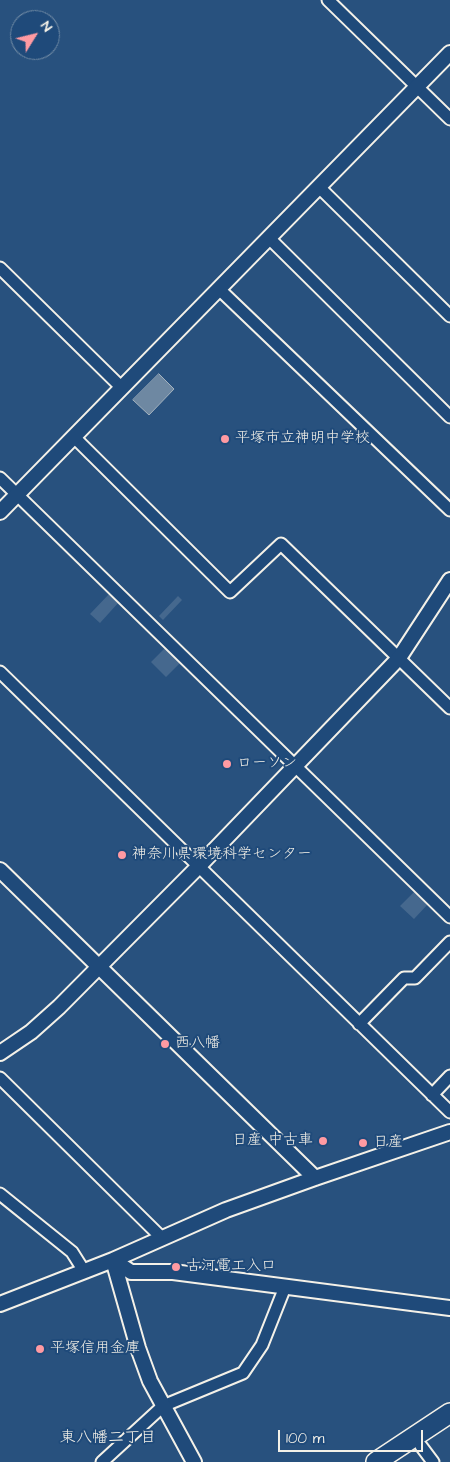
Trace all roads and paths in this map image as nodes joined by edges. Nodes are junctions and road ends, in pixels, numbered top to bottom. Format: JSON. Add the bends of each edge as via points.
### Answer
{"nodes":[{"id":1,"x":328,"y":0,"type":"edge"},
{"id":2,"x":450,"y":53,"type":"edge"},
{"id":3,"x":417,"y":87,"type":"junction"},
{"id":4,"x":450,"y":119,"type":"edge"},
{"id":5,"x":319,"y":187,"type":"junction"},
{"id":6,"x":269,"y":238,"type":"junction"},
{"id":7,"x":0,"y":268,"type":"edge"},
{"id":8,"x":219,"y":289,"type":"junction"},
{"id":9,"x":450,"y":316,"type":"edge"},
{"id":10,"x":122,"y":388,"type":"junction"},
{"id":11,"x":450,"y":417,"type":"edge"},
{"id":12,"x":74,"y":437,"type":"junction"},
{"id":13,"x":0,"y":478,"type":"edge"},
{"id":14,"x":18,"y":494,"type":"junction"},
{"id":15,"x":450,"y":510,"type":"edge"},
{"id":16,"x":0,"y":512,"type":"edge"},
{"id":17,"x":450,"y":580,"type":"edge"},
{"id":18,"x":399,"y":658,"type":"junction"},
{"id":19,"x":0,"y":672,"type":"edge"},
{"id":20,"x":450,"y":708,"type":"edge"},
{"id":21,"x":296,"y":766,"type":"junction"},
{"id":22,"x":199,"y":866,"type":"junction"},
{"id":23,"x":0,"y":870,"type":"edge"},
{"id":24,"x":450,"y":917,"type":"edge"},
{"id":25,"x":450,"y":942,"type":"edge"},
{"id":26,"x":99,"y":968,"type":"junction"},
{"id":27,"x":359,"y":1024,"type":"junction"},
{"id":28,"x":0,"y":1053,"type":"edge"},
{"id":29,"x":450,"y":1076,"type":"edge"},
{"id":30,"x":0,"y":1078,"type":"edge"},
{"id":31,"x":432,"y":1095,"type":"junction"},
{"id":32,"x":450,"y":1112,"type":"edge"},
{"id":33,"x":450,"y":1132,"type":"edge"},
{"id":34,"x":314,"y":1178,"type":"junction"},
{"id":35,"x":0,"y":1194,"type":"edge"},
{"id":36,"x":162,"y":1238,"type":"junction"},
{"id":37,"x":113,"y":1260,"type":"junction"},
{"id":38,"x":84,"y":1272,"type":"junction"},
{"id":39,"x":285,"y":1286,"type":"junction"},
{"id":40,"x":0,"y":1304,"type":"edge"},
{"id":41,"x":450,"y":1308,"type":"edge"},
{"id":42,"x":163,"y":1406,"type":"junction"},
{"id":43,"x":450,"y":1413,"type":"edge"},
{"id":44,"x":450,"y":1428,"type":"edge"},
{"id":45,"x":421,"y":1446,"type":"junction"},
{"id":46,"x":102,"y":1462,"type":"edge"},
{"id":47,"x":194,"y":1462,"type":"edge"},
{"id":48,"x":376,"y":1462,"type":"edge"},
{"id":49,"x":397,"y":1462,"type":"edge"},
{"id":50,"x":434,"y":1462,"type":"edge"}],
"edges":[{"from":1,"to":3,"type":"street"},
{"from":2,"to":3,"type":"street"},
{"from":3,"to":4,"type":"street"},
{"from":3,"to":5,"type":"street"},
{"from":5,"to":6,"type":"street"},
{"from":5,"to":9,"type":"street"},
{"from":6,"to":8,"type":"street"},
{"from":6,"to":11,"type":"street"},
{"from":7,"to":10,"type":"street"},
{"from":8,"to":10,"type":"street"},
{"from":8,"to":15,"type":"street"},
{"from":10,"to":12,"type":"street"},
{"from":12,"to":14,"type":"street"},
{"from":12,"to":18,"type":"street","via":[[230,592],[282,544]]},
{"from":13,"to":14,"type":"street"},
{"from":14,"to":16,"type":"street"},
{"from":14,"to":21,"type":"street"},
{"from":17,"to":18,"type":"street"},
{"from":18,"to":20,"type":"street"},
{"from":18,"to":21,"type":"street"},
{"from":19,"to":22,"type":"street"},
{"from":21,"to":22,"type":"street"},
{"from":21,"to":24,"type":"street"},
{"from":22,"to":26,"type":"street"},
{"from":22,"to":27,"type":"street"},
{"from":23,"to":26,"type":"street"},
{"from":25,"to":27,"type":"street","via":[[415,978],[404,978]]},
{"from":26,"to":28,"type":"street","via":[[31,1032]]},
{"from":26,"to":34,"type":"street"},
{"from":27,"to":31,"type":"street"},
{"from":29,"to":31,"type":"street"},
{"from":30,"to":36,"type":"street"},
{"from":31,"to":32,"type":"street"},
{"from":33,"to":34,"type":"street"},
{"from":34,"to":36,"type":"street","via":[[226,1210]]},
{"from":35,"to":38,"type":"street","via":[[72,1252]]},
{"from":36,"to":37,"type":"street"},
{"from":37,"to":38,"type":"street"},
{"from":37,"to":39,"type":"street","via":[[131,1272],[173,1272]]},
{"from":37,"to":42,"type":"street","via":[[138,1348]]},
{"from":38,"to":40,"type":"street"},
{"from":39,"to":41,"type":"street"},
{"from":39,"to":42,"type":"street","via":[[262,1344],[243,1373]]},
{"from":42,"to":46,"type":"street"},
{"from":42,"to":47,"type":"street"},
{"from":43,"to":48,"type":"highway"},
{"from":44,"to":45,"type":"highway"},
{"from":45,"to":49,"type":"highway"},
{"from":45,"to":50,"type":"street"}]}
